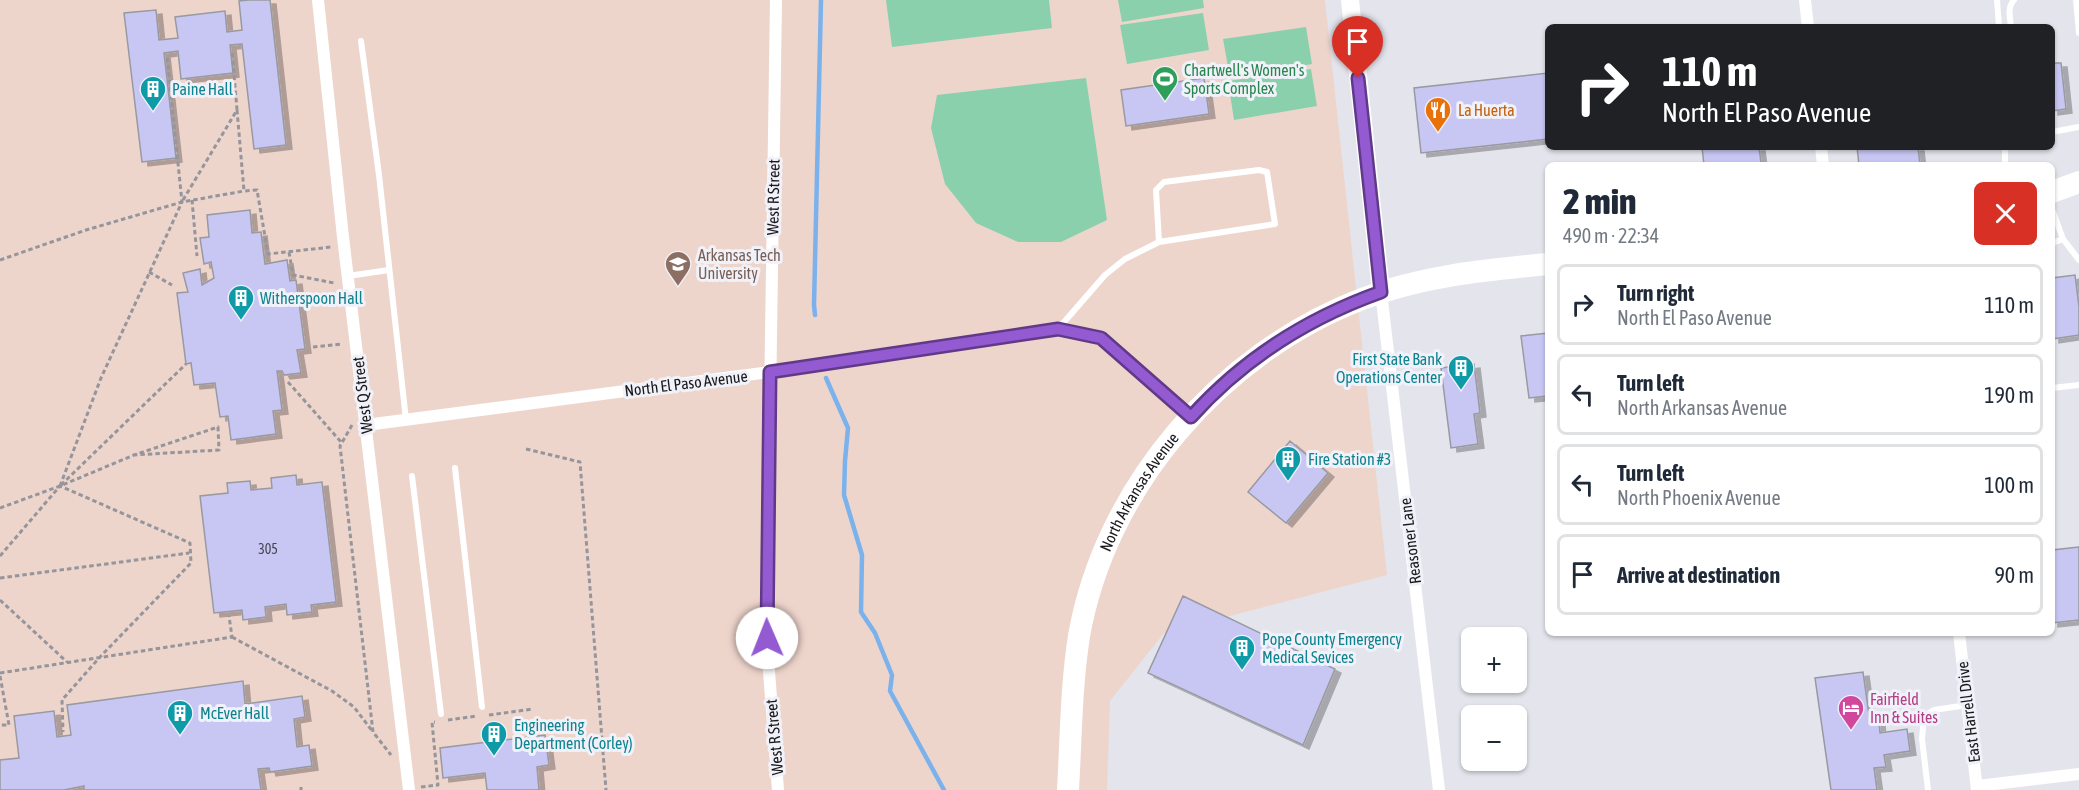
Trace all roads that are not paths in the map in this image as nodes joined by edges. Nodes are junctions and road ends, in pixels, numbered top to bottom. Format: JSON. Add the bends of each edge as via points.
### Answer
{"nodes":[{"id":1,"x":318,"y":0,"type":"edge"},
{"id":2,"x":776,"y":0,"type":"edge"},
{"id":3,"x":1350,"y":0,"type":"edge"},
{"id":4,"x":1805,"y":0,"type":"edge"},
{"id":5,"x":1997,"y":0,"type":"edge"},
{"id":6,"x":2014,"y":0,"type":"edge"},
{"id":7,"x":2076,"y":0,"type":"edge"},
{"id":8,"x":1808,"y":24,"type":"edge"},
{"id":9,"x":1999,"y":24,"type":"edge"},
{"id":10,"x":2012,"y":24,"type":"edge"},
{"id":11,"x":2079,"y":33,"type":"edge"},
{"id":12,"x":362,"y":41,"type":"dead end"},
{"id":13,"x":2079,"y":127,"type":"edge"},
{"id":14,"x":2055,"y":131,"type":"edge"},
{"id":15,"x":2079,"y":182,"type":"edge"},
{"id":16,"x":2055,"y":191,"type":"edge"},
{"id":17,"x":2055,"y":217,"type":"edge"},
{"id":18,"x":2063,"y":238,"type":"junction"},
{"id":19,"x":1160,"y":242,"type":"junction"},
{"id":20,"x":2055,"y":242,"type":"edge"},
{"id":21,"x":2079,"y":260,"type":"edge"},
{"id":22,"x":1545,"y":264,"type":"edge"},
{"id":23,"x":389,"y":270,"type":"junction"},
{"id":24,"x":341,"y":275,"type":"junction"},
{"id":25,"x":1381,"y":292,"type":"junction"},
{"id":26,"x":1058,"y":329,"type":"junction"},
{"id":27,"x":770,"y":372,"type":"junction"},
{"id":28,"x":2079,"y":385,"type":"edge"},
{"id":29,"x":2055,"y":388,"type":"edge"},
{"id":30,"x":1191,"y":417,"type":"junction"},
{"id":31,"x":406,"y":420,"type":"junction"},
{"id":32,"x":359,"y":424,"type":"junction"},
{"id":33,"x":455,"y":468,"type":"dead end"},
{"id":34,"x":412,"y":477,"type":"dead end"},
{"id":35,"x":1959,"y":636,"type":"edge"},
{"id":36,"x":1968,"y":705,"type":"junction"},
{"id":37,"x":482,"y":707,"type":"dead end"},
{"id":38,"x":441,"y":714,"type":"dead end"},
{"id":39,"x":2079,"y":774,"type":"edge"},
{"id":40,"x":1977,"y":788,"type":"edge"},
{"id":41,"x":409,"y":790,"type":"edge"},
{"id":42,"x":778,"y":790,"type":"edge"},
{"id":43,"x":1068,"y":790,"type":"edge"},
{"id":44,"x":1439,"y":790,"type":"edge"},
{"id":45,"x":1928,"y":790,"type":"edge"}],
"edges":[{"from":1,"to":24,"type":"street","name":"West Q Street"},
{"from":2,"to":27,"type":"street","name":"West R Street"},
{"from":3,"to":25,"type":"street"},
{"from":4,"to":8,"type":"street"},
{"from":5,"to":9,"type":"lane"},
{"from":6,"to":10,"type":"lane","via":[[2010,3]]},
{"from":7,"to":11,"type":"lane"},
{"from":12,"to":23,"type":"lane"},
{"from":13,"to":14,"type":"lane"},
{"from":15,"to":16,"type":"highway"},
{"from":17,"to":18,"type":"lane"},
{"from":18,"to":20,"type":"lane"},
{"from":18,"to":21,"type":"lane"},
{"from":19,"to":19,"type":"lane","via":[[1275,224],[1267,172],[1164,182],[1156,190]]},
{"from":19,"to":26,"type":"lane","via":[[1125,259],[1105,275]]},
{"from":22,"to":25,"type":"highway","name":"North Arkansas Avenue","via":[[1432,277]]},
{"from":23,"to":24,"type":"lane"},
{"from":23,"to":31,"type":"lane"},
{"from":24,"to":32,"type":"street","name":"West Q Street"},
{"from":25,"to":30,"type":"highway","name":"North Arkansas Avenue","via":[[1292,333],[1231,378]]},
{"from":25,"to":44,"type":"street","name":"Reasoner Lane"},
{"from":26,"to":27,"type":"street","name":"North El Paso Avenue"},
{"from":26,"to":30,"type":"street","name":"North El Paso Avenue","via":[[1101,338]]},
{"from":27,"to":31,"type":"street","name":"North El Paso Avenue"},
{"from":27,"to":42,"type":"street","name":"West R Street","via":[[768,648]]},
{"from":28,"to":29,"type":"lane"},
{"from":30,"to":43,"type":"highway","name":"North Arkansas Avenue","via":[[1134,494],[1112,536],[1089,598],[1074,680]]},
{"from":31,"to":32,"type":"street","name":"North El Paso Avenue"},
{"from":32,"to":41,"type":"street","name":"West Q Street"},
{"from":33,"to":37,"type":"lane"},
{"from":34,"to":38,"type":"lane"},
{"from":35,"to":36,"type":"street","name":"East Harrell Drive"},
{"from":36,"to":40,"type":"street","name":"East Harrell Drive"},
{"from":36,"to":45,"type":"lane","via":[[1934,710],[1924,716],[1922,739]]},
{"from":39,"to":40,"type":"street"}]}
